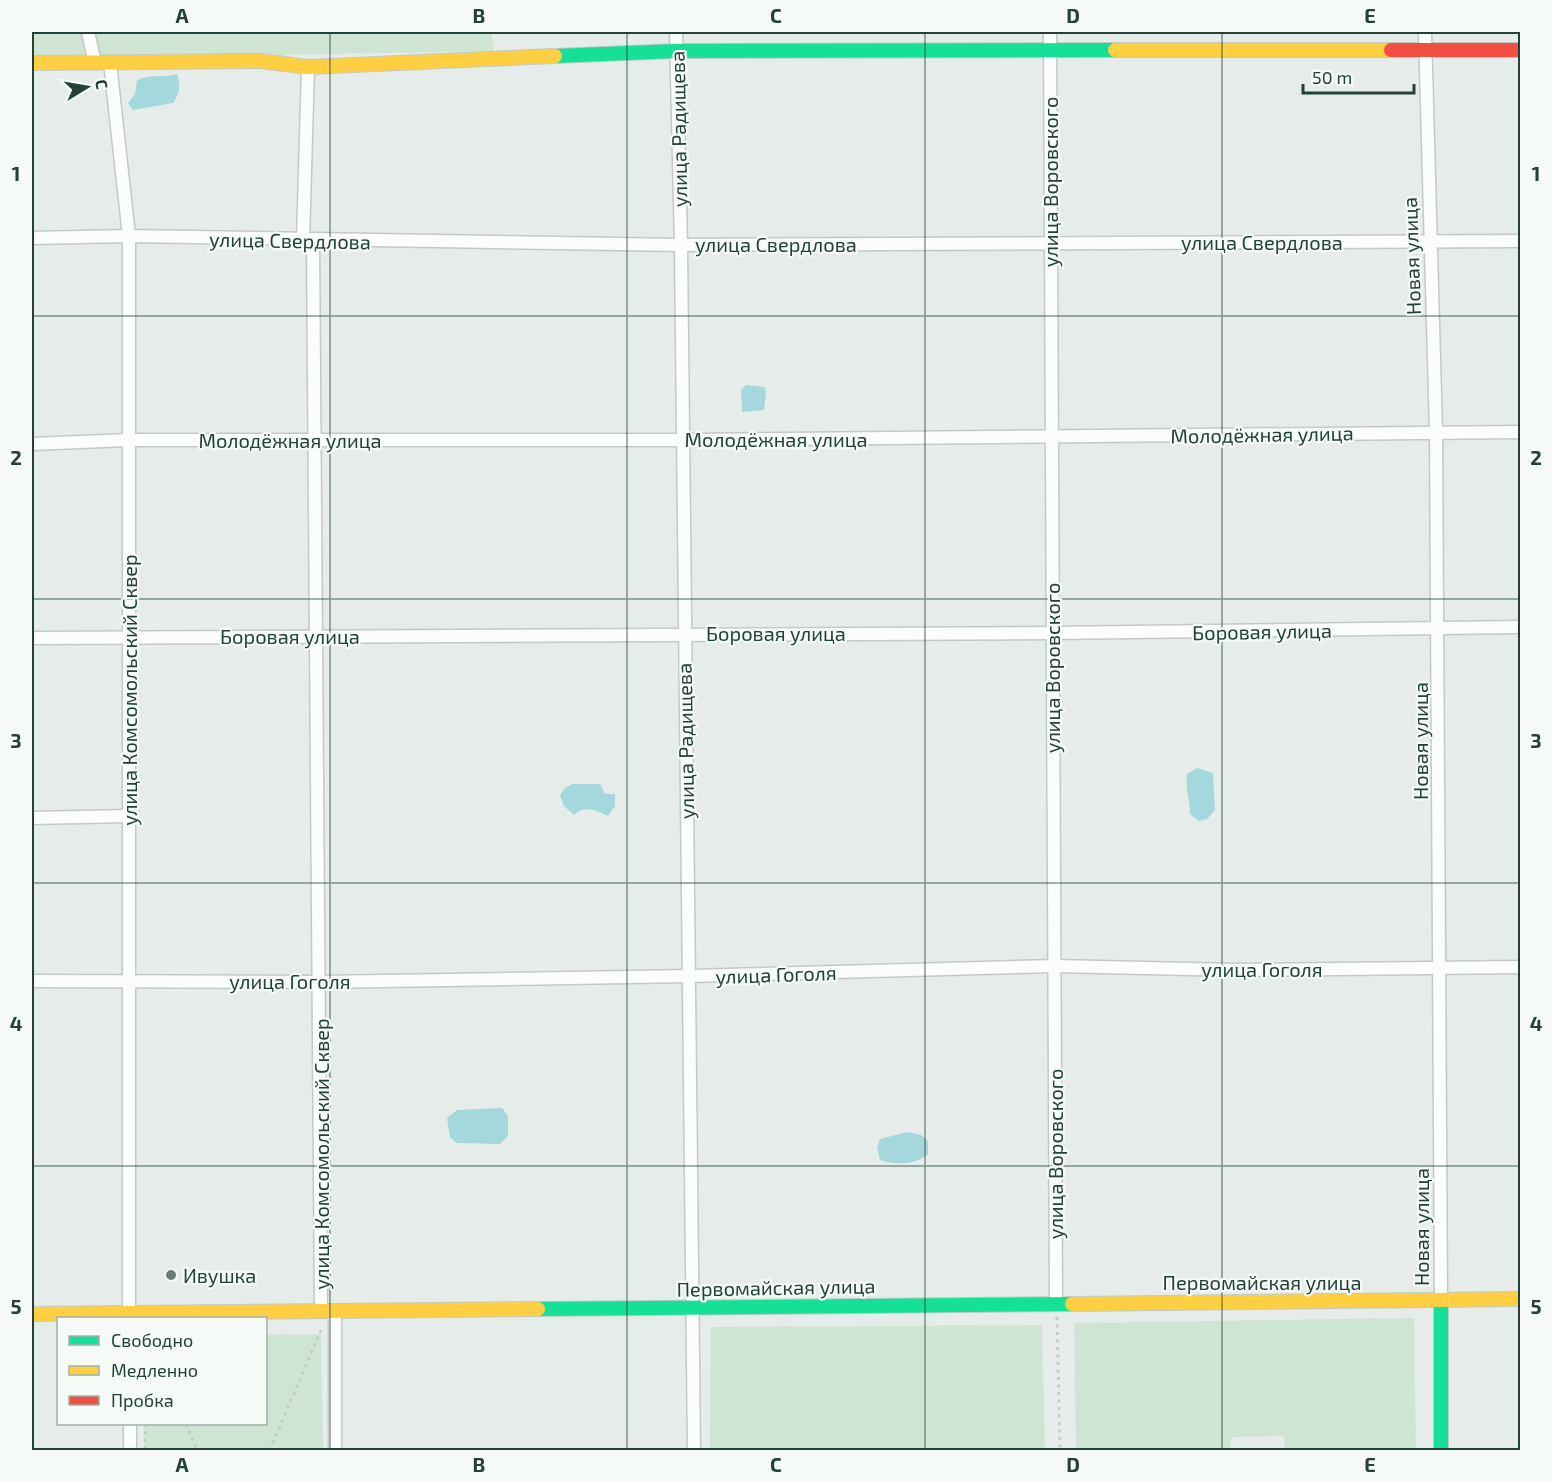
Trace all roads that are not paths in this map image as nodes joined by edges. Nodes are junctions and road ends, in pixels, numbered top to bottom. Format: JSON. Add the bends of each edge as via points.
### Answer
{"nodes":[{"id":1,"x":88,"y":32,"type":"edge"},
{"id":2,"x":676,"y":32,"type":"edge"},
{"id":3,"x":1050,"y":32,"type":"edge"},
{"id":4,"x":1425,"y":32,"type":"edge"},
{"id":5,"x":1521,"y":50,"type":"edge"},
{"id":6,"x":676,"y":51,"type":"junction"},
{"id":7,"x":1425,"y":51,"type":"junction"},
{"id":8,"x":1050,"y":52,"type":"junction"},
{"id":9,"x":32,"y":63,"type":"edge"},
{"id":10,"x":95,"y":63,"type":"junction"},
{"id":11,"x":110,"y":63,"type":"junction"},
{"id":12,"x":308,"y":67,"type":"junction"},
{"id":13,"x":129,"y":236,"type":"junction"},
{"id":14,"x":32,"y":238,"type":"edge"},
{"id":15,"x":308,"y":241,"type":"junction"},
{"id":16,"x":1521,"y":241,"type":"edge"},
{"id":17,"x":1430,"y":242,"type":"junction"},
{"id":18,"x":1051,"y":243,"type":"junction"},
{"id":19,"x":681,"y":245,"type":"junction"},
{"id":20,"x":1436,"y":432,"type":"junction"},
{"id":21,"x":1521,"y":432,"type":"edge"},
{"id":22,"x":1051,"y":437,"type":"junction"},
{"id":23,"x":128,"y":440,"type":"junction"},
{"id":24,"x":314,"y":440,"type":"junction"},
{"id":25,"x":684,"y":440,"type":"junction"},
{"id":26,"x":32,"y":444,"type":"edge"},
{"id":27,"x":1521,"y":627,"type":"edge"},
{"id":28,"x":1438,"y":628,"type":"junction"},
{"id":29,"x":683,"y":633,"type":"junction"},
{"id":30,"x":1052,"y":633,"type":"junction"},
{"id":31,"x":316,"y":636,"type":"junction"},
{"id":32,"x":32,"y":638,"type":"edge"},
{"id":33,"x":129,"y":638,"type":"junction"},
{"id":34,"x":129,"y":816,"type":"junction"},
{"id":35,"x":32,"y":818,"type":"edge"},
{"id":36,"x":1055,"y":966,"type":"junction"},
{"id":37,"x":1521,"y":967,"type":"edge"},
{"id":38,"x":1441,"y":968,"type":"junction"},
{"id":39,"x":690,"y":976,"type":"junction"},
{"id":40,"x":32,"y":981,"type":"edge"},
{"id":41,"x":129,"y":981,"type":"junction"},
{"id":42,"x":320,"y":982,"type":"junction"},
{"id":43,"x":1521,"y":1299,"type":"edge"},
{"id":44,"x":1441,"y":1300,"type":"junction"},
{"id":45,"x":1056,"y":1304,"type":"junction"},
{"id":46,"x":693,"y":1308,"type":"junction"},
{"id":47,"x":328,"y":1311,"type":"junction"},
{"id":48,"x":32,"y":1314,"type":"edge"},
{"id":49,"x":129,"y":1315,"type":"edge"},
{"id":50,"x":130,"y":1425,"type":"edge"},
{"id":51,"x":130,"y":1450,"type":"edge"},
{"id":52,"x":335,"y":1450,"type":"edge"},
{"id":53,"x":694,"y":1450,"type":"edge"},
{"id":54,"x":1441,"y":1450,"type":"edge"}],
"edges":[{"from":1,"to":10,"type":"street"},
{"from":2,"to":6,"type":"street","name":"улица Радищева"},
{"from":3,"to":8,"type":"street","name":"улица Воровского"},
{"from":4,"to":7,"type":"street","name":"Новая улица"},
{"from":5,"to":7,"type":"street"},
{"from":6,"to":8,"type":"street"},
{"from":6,"to":12,"type":"street"},
{"from":6,"to":19,"type":"street","name":"улица Радищева"},
{"from":7,"to":8,"type":"street"},
{"from":7,"to":17,"type":"street","name":"Новая улица"},
{"from":8,"to":18,"type":"street","name":"улица Воровского"},
{"from":9,"to":10,"type":"street"},
{"from":10,"to":11,"type":"street"},
{"from":11,"to":12,"type":"street","via":[[261,61]]},
{"from":11,"to":13,"type":"street","name":"улица Комсомольский Сквер"},
{"from":12,"to":15,"type":"street","name":"улица Комсомольский Сквер"},
{"from":13,"to":14,"type":"street","name":"улица Свердлова"},
{"from":13,"to":15,"type":"street","name":"улица Свердлова"},
{"from":13,"to":23,"type":"street","name":"улица Комсомольский Сквер"},
{"from":15,"to":19,"type":"street","name":"улица Свердлова"},
{"from":15,"to":24,"type":"street","name":"улица Комсомольский Сквер"},
{"from":16,"to":17,"type":"street","name":"улица Свердлова"},
{"from":17,"to":18,"type":"street","name":"улица Свердлова"},
{"from":17,"to":20,"type":"street","name":"Новая улица"},
{"from":18,"to":19,"type":"street","name":"улица Свердлова"},
{"from":18,"to":22,"type":"street","name":"улица Воровского"},
{"from":19,"to":25,"type":"street","name":"улица Радищева"},
{"from":20,"to":21,"type":"street","name":"Молодёжная улица"},
{"from":20,"to":22,"type":"street","name":"Молодёжная улица"},
{"from":20,"to":28,"type":"street","name":"Новая улица"},
{"from":22,"to":25,"type":"street","name":"Молодёжная улица"},
{"from":22,"to":30,"type":"street","name":"улица Воровского"},
{"from":23,"to":24,"type":"street","name":"Молодёжная улица"},
{"from":23,"to":26,"type":"street","name":"Молодёжная улица"},
{"from":23,"to":33,"type":"street","name":"улица Комсомольский Сквер"},
{"from":24,"to":25,"type":"street","name":"Молодёжная улица"},
{"from":24,"to":31,"type":"street","name":"улица Комсомольский Сквер"},
{"from":25,"to":29,"type":"street","name":"улица Радищева"},
{"from":27,"to":28,"type":"street","name":"Боровая улица"},
{"from":28,"to":30,"type":"street","name":"Боровая улица"},
{"from":28,"to":38,"type":"street","name":"Новая улица"},
{"from":29,"to":30,"type":"street","name":"Боровая улица"},
{"from":29,"to":31,"type":"street","name":"Боровая улица"},
{"from":29,"to":39,"type":"street","name":"улица Радищева"},
{"from":30,"to":36,"type":"street","name":"улица Воровского"},
{"from":31,"to":33,"type":"street","name":"Боровая улица"},
{"from":31,"to":42,"type":"street","name":"улица Комсомольский Сквер"},
{"from":32,"to":33,"type":"street","name":"Боровая улица"},
{"from":33,"to":34,"type":"street","name":"улица Комсомольский Сквер"},
{"from":34,"to":35,"type":"street"},
{"from":34,"to":41,"type":"street","name":"улица Комсомольский Сквер"},
{"from":36,"to":38,"type":"street","name":"улица Гоголя","via":[[1235,970]]},
{"from":36,"to":39,"type":"street","name":"улица Гоголя"},
{"from":36,"to":45,"type":"street","name":"улица Воровского"},
{"from":37,"to":38,"type":"street","name":"улица Гоголя"},
{"from":38,"to":44,"type":"street","name":"Новая улица"},
{"from":39,"to":42,"type":"street","name":"улица Гоголя"},
{"from":39,"to":46,"type":"street","name":"улица Радищева"},
{"from":40,"to":41,"type":"street","name":"улица Гоголя"},
{"from":41,"to":42,"type":"street","name":"улица Гоголя"},
{"from":41,"to":49,"type":"street","name":"улица Комсомольский Сквер"},
{"from":42,"to":47,"type":"street","name":"улица Комсомольский Сквер"},
{"from":43,"to":44,"type":"street","name":"Первомайская улица"},
{"from":44,"to":45,"type":"street","name":"Первомайская улица"},
{"from":44,"to":54,"type":"street","name":"Новая улица"},
{"from":45,"to":46,"type":"street","name":"Первомайская улица"},
{"from":46,"to":47,"type":"street","name":"Первомайская улица"},
{"from":46,"to":53,"type":"street","name":"улица Радищева"},
{"from":47,"to":49,"type":"street","name":"Первомайская улица"},
{"from":47,"to":52,"type":"street","name":"улица Комсомольский Сквер"},
{"from":48,"to":49,"type":"street","name":"Первомайская улица"},
{"from":50,"to":51,"type":"street"}]}
